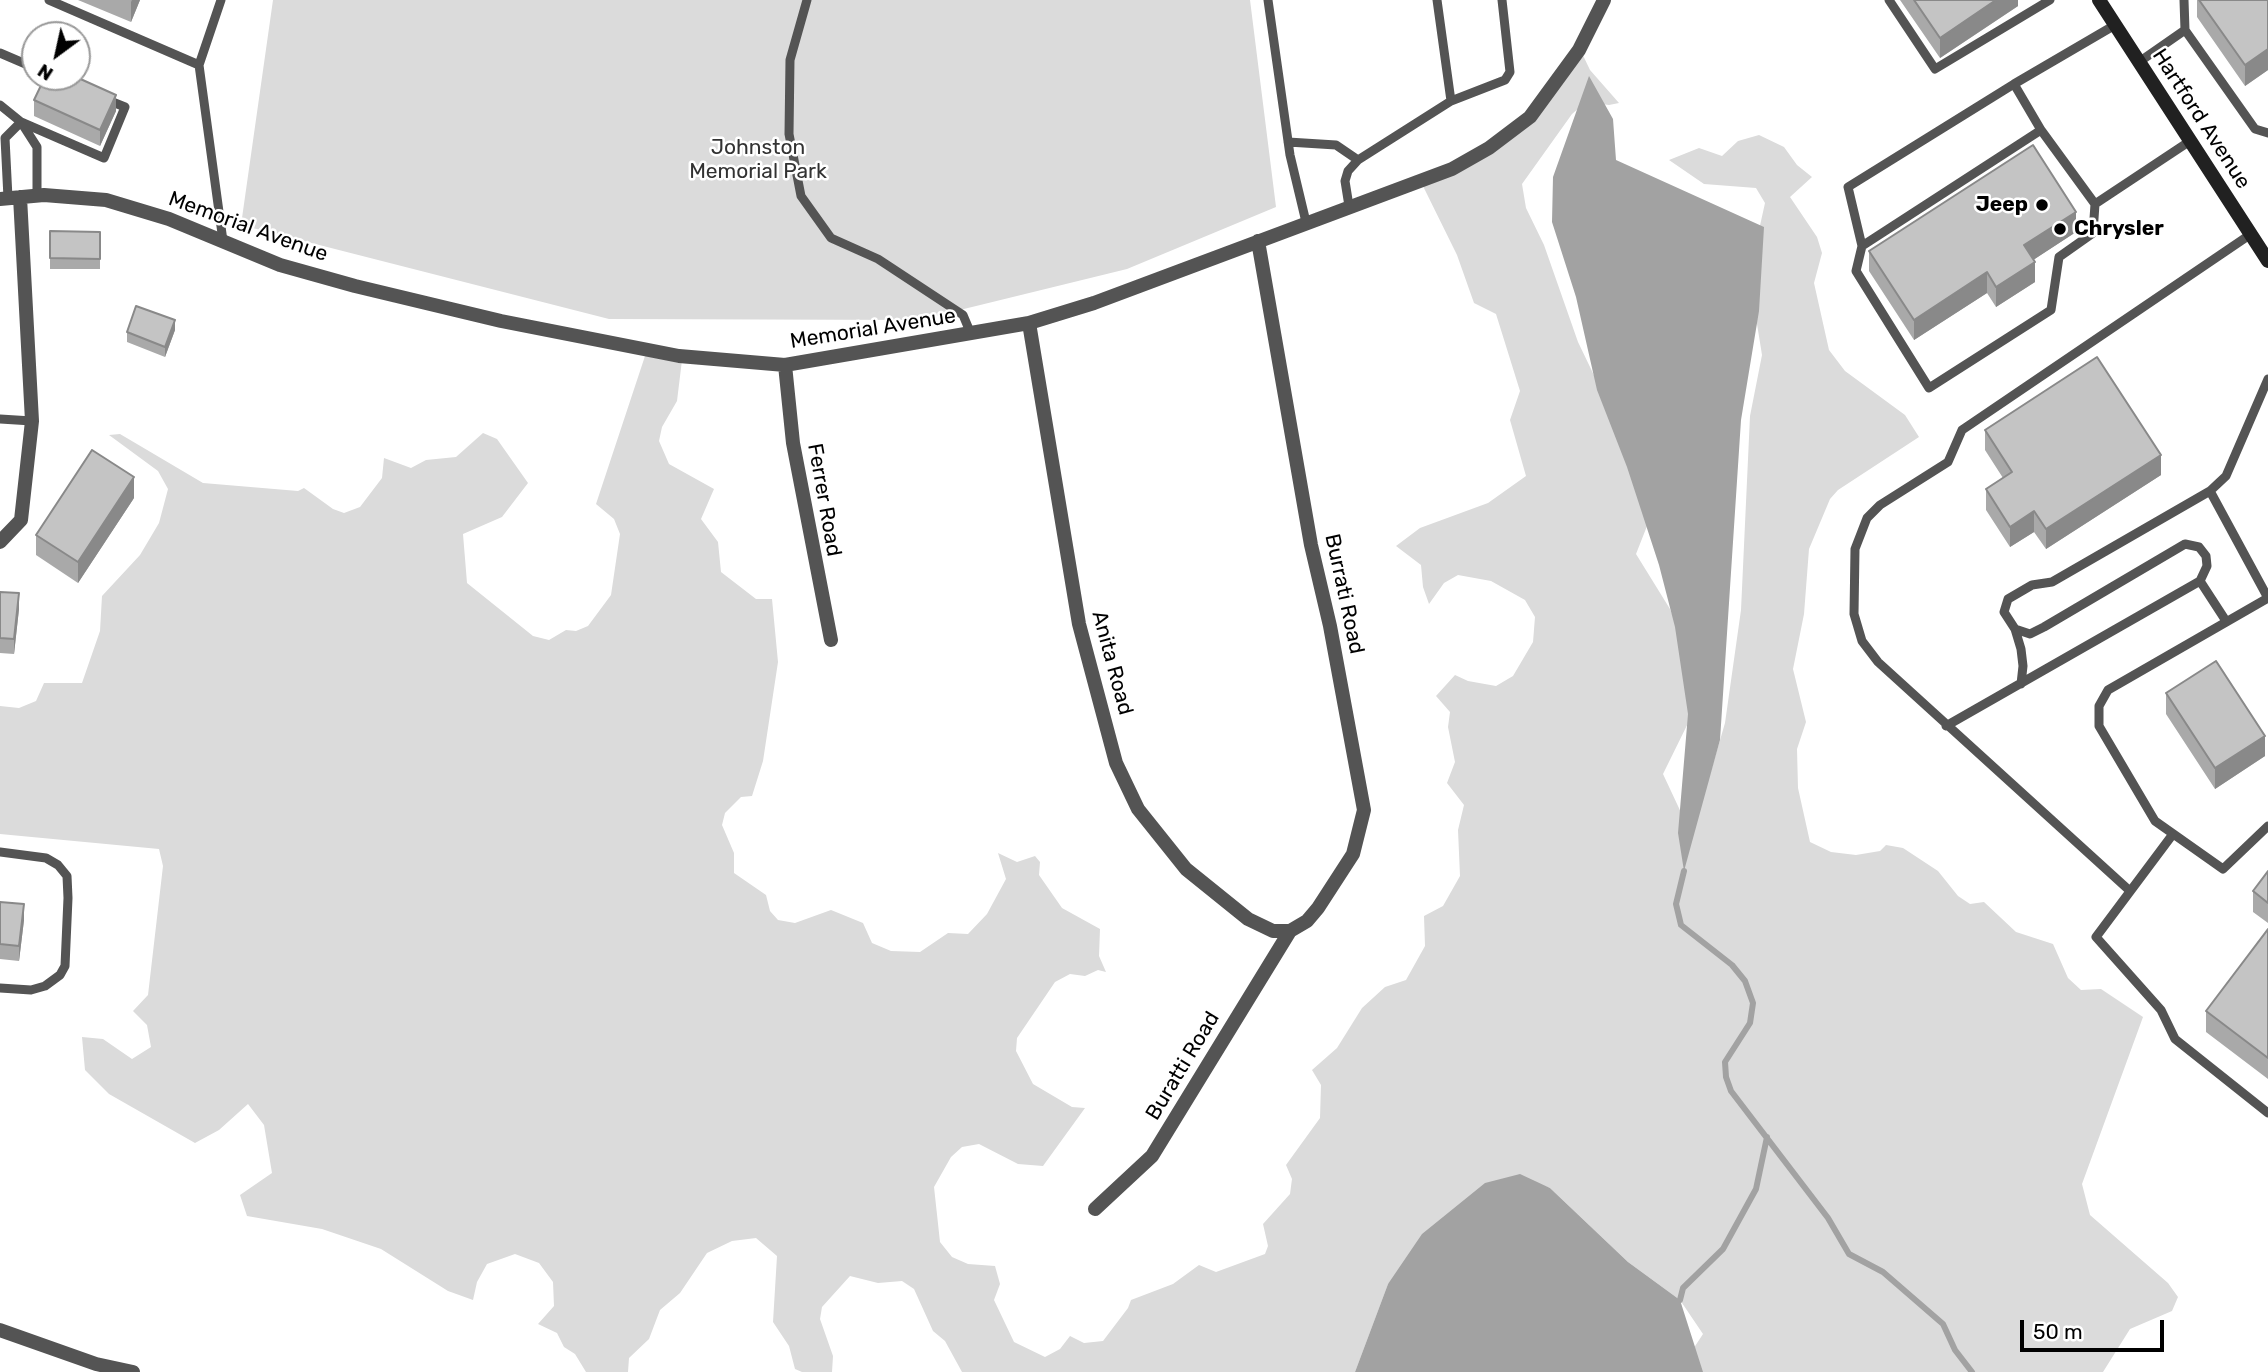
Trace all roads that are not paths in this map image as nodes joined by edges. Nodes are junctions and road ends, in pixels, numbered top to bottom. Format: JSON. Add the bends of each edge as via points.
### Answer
{"nodes":[{"id":1,"x":49,"y":0,"type":"edge"},
{"id":2,"x":221,"y":0,"type":"edge"},
{"id":3,"x":807,"y":0,"type":"edge"},
{"id":4,"x":1268,"y":0,"type":"edge"},
{"id":5,"x":1437,"y":0,"type":"edge"},
{"id":6,"x":1502,"y":0,"type":"edge"},
{"id":7,"x":1604,"y":0,"type":"edge"},
{"id":8,"x":1889,"y":0,"type":"edge"},
{"id":9,"x":2050,"y":0,"type":"edge"},
{"id":10,"x":2099,"y":0,"type":"edge"},
{"id":11,"x":2184,"y":0,"type":"edge"},
{"id":12,"x":2037,"y":3,"type":"edge"},
{"id":13,"x":2115,"y":25,"type":"junction"},
{"id":14,"x":2185,"y":30,"type":"junction"},
{"id":15,"x":0,"y":53,"type":"edge"},
{"id":16,"x":21,"y":62,"type":"edge"},
{"id":17,"x":2139,"y":62,"type":"junction"},
{"id":18,"x":199,"y":65,"type":"junction"},
{"id":19,"x":2014,"y":84,"type":"junction"},
{"id":20,"x":90,"y":92,"type":"edge"},
{"id":21,"x":1451,"y":101,"type":"junction"},
{"id":22,"x":0,"y":106,"type":"edge"},
{"id":23,"x":21,"y":122,"type":"junction"},
{"id":24,"x":2041,"y":130,"type":"junction"},
{"id":25,"x":2268,"y":133,"type":"edge"},
{"id":26,"x":2190,"y":141,"type":"junction"},
{"id":27,"x":1288,"y":142,"type":"junction"},
{"id":28,"x":1358,"y":160,"type":"junction"},
{"id":29,"x":37,"y":195,"type":"junction"},
{"id":30,"x":9,"y":198,"type":"edge"},
{"id":31,"x":2095,"y":204,"type":"junction"},
{"id":32,"x":1349,"y":206,"type":"junction"},
{"id":33,"x":1306,"y":222,"type":"junction"},
{"id":34,"x":2251,"y":234,"type":"junction"},
{"id":35,"x":223,"y":241,"type":"junction"},
{"id":36,"x":1258,"y":241,"type":"junction"},
{"id":37,"x":1862,"y":246,"type":"junction"},
{"id":38,"x":2268,"y":261,"type":"edge"},
{"id":39,"x":1029,"y":323,"type":"junction"},
{"id":40,"x":971,"y":334,"type":"junction"},
{"id":41,"x":785,"y":365,"type":"junction"},
{"id":42,"x":2268,"y":379,"type":"edge"},
{"id":43,"x":0,"y":419,"type":"edge"},
{"id":44,"x":32,"y":421,"type":"junction"},
{"id":45,"x":2210,"y":491,"type":"junction"},
{"id":46,"x":0,"y":542,"type":"edge"},
{"id":47,"x":2200,"y":581,"type":"junction"},
{"id":48,"x":2268,"y":598,"type":"edge"},
{"id":49,"x":2226,"y":621,"type":"junction"},
{"id":50,"x":2015,"y":629,"type":"junction"},
{"id":51,"x":831,"y":640,"type":"dead end"},
{"id":52,"x":2021,"y":684,"type":"junction"},
{"id":53,"x":1946,"y":726,"type":"junction"},
{"id":54,"x":2268,"y":825,"type":"edge"},
{"id":55,"x":2173,"y":834,"type":"junction"},
{"id":56,"x":0,"y":852,"type":"edge"},
{"id":57,"x":2130,"y":891,"type":"junction"},
{"id":58,"x":1290,"y":931,"type":"junction"},
{"id":59,"x":0,"y":988,"type":"edge"},
{"id":60,"x":2268,"y":1113,"type":"edge"},
{"id":61,"x":1095,"y":1209,"type":"dead end"},
{"id":62,"x":0,"y":1330,"type":"edge"},
{"id":63,"x":133,"y":1372,"type":"edge"}],
"edges":[{"from":1,"to":18,"type":"lane"},
{"from":2,"to":18,"type":"lane"},
{"from":3,"to":40,"type":"lane","via":[[790,60],[789,134],[801,196],[831,237],[878,259],[963,315]]},
{"from":4,"to":27,"type":"lane"},
{"from":5,"to":21,"type":"lane"},
{"from":6,"to":21,"type":"lane","via":[[1510,72],[1505,80]]},
{"from":7,"to":32,"type":"street","name":"Memorial Avenue","via":[[1571,62],[1530,117],[1471,160]]},
{"from":8,"to":12,"type":"lane","via":[[1935,69]]},
{"from":9,"to":12,"type":"lane"},
{"from":10,"to":13,"type":"main road","name":"Hartford Avenue"},
{"from":11,"to":14,"type":"lane"},
{"from":13,"to":17,"type":"main road","name":"Hartford Avenue"},
{"from":13,"to":19,"type":"lane"},
{"from":14,"to":17,"type":"lane"},
{"from":14,"to":25,"type":"lane","via":[[2255,129]]},
{"from":15,"to":16,"type":"lane"},
{"from":17,"to":26,"type":"main road","name":"Hartford Avenue"},
{"from":18,"to":35,"type":"lane"},
{"from":19,"to":24,"type":"lane"},
{"from":19,"to":37,"type":"lane","via":[[1848,187]]},
{"from":20,"to":23,"type":"lane","via":[[125,107],[104,158]]},
{"from":21,"to":28,"type":"lane"},
{"from":22,"to":23,"type":"lane"},
{"from":23,"to":29,"type":"lane","via":[[37,147]]},
{"from":23,"to":30,"type":"lane","via":[[5,138]]},
{"from":24,"to":31,"type":"lane"},
{"from":24,"to":37,"type":"lane"},
{"from":26,"to":31,"type":"lane"},
{"from":26,"to":34,"type":"main road","name":"Hartford Avenue"},
{"from":27,"to":28,"type":"lane","via":[[1336,145]]},
{"from":27,"to":33,"type":"lane"},
{"from":28,"to":32,"type":"lane","via":[[1345,181]]},
{"from":29,"to":30,"type":"street","name":"Memorial Avenue"},
{"from":29,"to":35,"type":"street","name":"Memorial Avenue","via":[[106,200]]},
{"from":30,"to":44,"type":"street"},
{"from":31,"to":37,"type":"lane","via":[[2093,233],[2059,257],[2051,310],[1929,387],[1856,271]]},
{"from":32,"to":33,"type":"street","name":"Memorial Avenue"},
{"from":33,"to":36,"type":"street","name":"Memorial Avenue"},
{"from":34,"to":38,"type":"main road","name":"Hartford Avenue"},
{"from":34,"to":53,"type":"lane","via":[[1962,430],[1948,462],[1867,518],[1855,549],[1854,614],[1863,640],[1878,662]]},
{"from":35,"to":41,"type":"street","name":"Memorial Avenue","via":[[280,265],[501,321],[680,356]]},
{"from":36,"to":39,"type":"street","name":"Memorial Avenue"},
{"from":36,"to":58,"type":"street","name":"Burrati Road","via":[[1311,545],[1364,810],[1353,855],[1318,908]]},
{"from":39,"to":40,"type":"street","name":"Memorial Avenue"},
{"from":39,"to":58,"type":"street","name":"Anita Road","via":[[1079,624],[1116,763],[1138,809],[1186,869],[1248,919],[1273,931]]},
{"from":40,"to":41,"type":"street","name":"Memorial Avenue"},
{"from":41,"to":51,"type":"street","name":"Ferrer Road","via":[[793,443]]},
{"from":42,"to":45,"type":"lane","via":[[2226,476]]},
{"from":43,"to":44,"type":"lane"},
{"from":44,"to":46,"type":"street","via":[[21,520]]},
{"from":45,"to":48,"type":"lane"},
{"from":45,"to":50,"type":"lane","via":[[2052,582],[2032,585],[2008,599],[2004,612]]},
{"from":47,"to":49,"type":"lane"},
{"from":47,"to":50,"type":"lane","via":[[2206,556],[2199,547],[2185,544],[2030,634]]},
{"from":47,"to":52,"type":"lane"},
{"from":48,"to":49,"type":"lane"},
{"from":49,"to":55,"type":"lane","via":[[2108,690],[2099,706],[2099,726],[2155,821]]},
{"from":50,"to":52,"type":"lane","via":[[2023,666]]},
{"from":52,"to":53,"type":"lane"},
{"from":53,"to":57,"type":"lane"},
{"from":54,"to":55,"type":"lane","via":[[2223,869]]},
{"from":55,"to":57,"type":"lane"},
{"from":56,"to":59,"type":"lane","via":[[46,858],[58,865],[67,876],[68,898],[65,966],[60,975],[31,990]]},
{"from":57,"to":60,"type":"lane","via":[[2096,937],[2161,1010],[2175,1039]]},
{"from":58,"to":61,"type":"street","name":"Buratti Road","via":[[1152,1156]]},
{"from":62,"to":63,"type":"street","via":[[96,1364]]}]}
